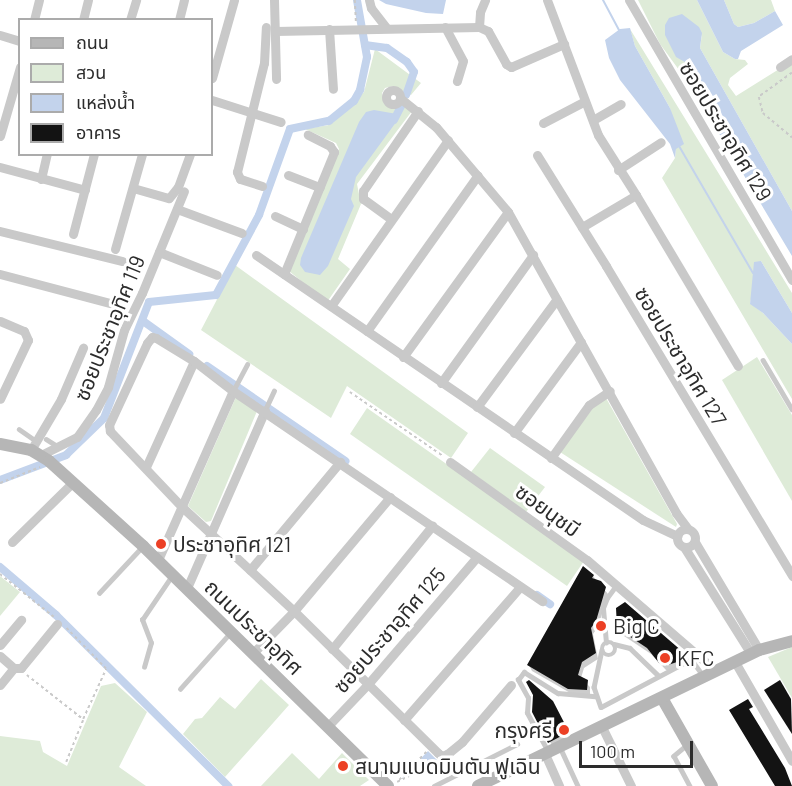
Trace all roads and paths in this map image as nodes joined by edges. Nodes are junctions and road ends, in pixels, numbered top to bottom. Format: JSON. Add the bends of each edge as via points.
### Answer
{"nodes":[{"id":1,"x":39,"y":0,"type":"edge"},
{"id":2,"x":88,"y":0,"type":"edge"},
{"id":3,"x":136,"y":0,"type":"edge"},
{"id":4,"x":184,"y":0,"type":"edge"},
{"id":5,"x":234,"y":0,"type":"edge"},
{"id":6,"x":274,"y":0,"type":"edge"},
{"id":7,"x":355,"y":0,"type":"edge"},
{"id":8,"x":369,"y":0,"type":"edge"},
{"id":9,"x":485,"y":0,"type":"edge"},
{"id":10,"x":547,"y":0,"type":"edge"},
{"id":11,"x":629,"y":0,"type":"edge"},
{"id":12,"x":34,"y":18,"type":"edge"},
{"id":13,"x":84,"y":18,"type":"edge"},
{"id":14,"x":131,"y":18,"type":"edge"},
{"id":15,"x":180,"y":18,"type":"edge"},
{"id":16,"x":445,"y":27,"type":"junction"},
{"id":17,"x":479,"y":27,"type":"junction"},
{"id":18,"x":354,"y":28,"type":"junction"},
{"id":19,"x":381,"y":28,"type":"junction"},
{"id":20,"x":271,"y":29,"type":"junction"},
{"id":21,"x":329,"y":29,"type":"junction"},
{"id":22,"x":0,"y":35,"type":"edge"},
{"id":23,"x":18,"y":40,"type":"edge"},
{"id":24,"x":564,"y":44,"type":"junction"},
{"id":25,"x":792,"y":59,"type":"edge"},
{"id":26,"x":780,"y":67,"type":"dead end"},
{"id":27,"x":792,"y":73,"type":"edge"},
{"id":28,"x":18,"y":74,"type":"edge"},
{"id":29,"x":213,"y":74,"type":"edge"},
{"id":30,"x":276,"y":79,"type":"dead end"},
{"id":31,"x":458,"y":81,"type":"dead end"},
{"id":32,"x":333,"y":88,"type":"dead end"},
{"id":33,"x":400,"y":98,"type":"dead end"},
{"id":34,"x":213,"y":100,"type":"edge"},
{"id":35,"x":585,"y":101,"type":"junction"},
{"id":36,"x":621,"y":104,"type":"dead end"},
{"id":37,"x":417,"y":111,"type":"junction"},
{"id":38,"x":252,"y":114,"type":"junction"},
{"id":39,"x":592,"y":120,"type":"junction"},
{"id":40,"x":281,"y":122,"type":"dead end"},
{"id":41,"x":543,"y":123,"type":"dead end"},
{"id":42,"x":308,"y":135,"type":"dead end"},
{"id":43,"x":0,"y":136,"type":"edge"},
{"id":44,"x":792,"y":137,"type":"edge"},
{"id":45,"x":448,"y":140,"type":"junction"},
{"id":46,"x":661,"y":142,"type":"dead end"},
{"id":47,"x":537,"y":155,"type":"dead end"},
{"id":48,"x":47,"y":156,"type":"edge"},
{"id":49,"x":93,"y":156,"type":"edge"},
{"id":50,"x":141,"y":156,"type":"edge"},
{"id":51,"x":189,"y":156,"type":"edge"},
{"id":52,"x":0,"y":167,"type":"edge"},
{"id":53,"x":618,"y":170,"type":"junction"},
{"id":54,"x":288,"y":175,"type":"dead end"},
{"id":55,"x":478,"y":175,"type":"junction"},
{"id":56,"x":41,"y":179,"type":"junction"},
{"id":57,"x":262,"y":186,"type":"dead end"},
{"id":58,"x":133,"y":188,"type":"junction"},
{"id":59,"x":320,"y":188,"type":"junction"},
{"id":60,"x":84,"y":190,"type":"junction"},
{"id":61,"x":184,"y":191,"type":"dead end"},
{"id":62,"x":636,"y":195,"type":"junction"},
{"id":63,"x":177,"y":209,"type":"junction"},
{"id":64,"x":508,"y":212,"type":"junction"},
{"id":65,"x":275,"y":216,"type":"dead end"},
{"id":66,"x":391,"y":219,"type":"junction"},
{"id":67,"x":582,"y":227,"type":"junction"},
{"id":68,"x":303,"y":228,"type":"junction"},
{"id":69,"x":0,"y":231,"type":"edge"},
{"id":70,"x":242,"y":233,"type":"dead end"},
{"id":71,"x":73,"y":234,"type":"dead end"},
{"id":72,"x":115,"y":249,"type":"dead end"},
{"id":73,"x":159,"y":252,"type":"junction"},
{"id":74,"x":256,"y":255,"type":"dead end"},
{"id":75,"x":533,"y":255,"type":"junction"},
{"id":76,"x":122,"y":261,"type":"dead end"},
{"id":77,"x":0,"y":274,"type":"edge"},
{"id":78,"x":284,"y":274,"type":"junction"},
{"id":79,"x":217,"y":275,"type":"dead end"},
{"id":80,"x":792,"y":280,"type":"edge"},
{"id":81,"x":556,"y":299,"type":"junction"},
{"id":82,"x":110,"y":303,"type":"dead end"},
{"id":83,"x":332,"y":306,"type":"junction"},
{"id":84,"x":0,"y":321,"type":"edge"},
{"id":85,"x":367,"y":331,"type":"junction"},
{"id":86,"x":581,"y":342,"type":"junction"},
{"id":87,"x":83,"y":348,"type":"dead end"},
{"id":88,"x":403,"y":357,"type":"junction"},
{"id":89,"x":763,"y":360,"type":"dead end"},
{"id":90,"x":194,"y":361,"type":"junction"},
{"id":91,"x":247,"y":365,"type":"dead end"},
{"id":92,"x":738,"y":366,"type":"dead end"},
{"id":93,"x":441,"y":382,"type":"junction"},
{"id":94,"x":273,"y":390,"type":"dead end"},
{"id":95,"x":233,"y":391,"type":"junction"},
{"id":96,"x":610,"y":391,"type":"junction"},
{"id":97,"x":350,"y":392,"type":"dead end"},
{"id":98,"x":0,"y":399,"type":"edge"},
{"id":99,"x":477,"y":407,"type":"junction"},
{"id":100,"x":792,"y":409,"type":"edge"},
{"id":101,"x":265,"y":410,"type":"junction"},
{"id":102,"x":19,"y":429,"type":"dead end"},
{"id":103,"x":514,"y":433,"type":"junction"},
{"id":104,"x":0,"y":444,"type":"edge"},
{"id":105,"x":57,"y":446,"type":"junction"},
{"id":106,"x":45,"y":454,"type":"junction"},
{"id":107,"x":551,"y":458,"type":"junction"},
{"id":108,"x":340,"y":462,"type":"junction"},
{"id":109,"x":450,"y":462,"type":"joint"},
{"id":110,"x":146,"y":467,"type":"junction"},
{"id":111,"x":73,"y":482,"type":"junction"},
{"id":112,"x":0,"y":483,"type":"edge"},
{"id":113,"x":390,"y":497,"type":"junction"},
{"id":114,"x":182,"y":507,"type":"junction"},
{"id":115,"x":432,"y":526,"type":"junction"},
{"id":116,"x":688,"y":529,"type":"junction"},
{"id":117,"x":212,"y":533,"type":"junction"},
{"id":118,"x":677,"y":536,"type":"junction"},
{"id":119,"x":12,"y":542,"type":"dead end"},
{"id":120,"x":695,"y":542,"type":"junction"},
{"id":121,"x":143,"y":546,"type":"junction"},
{"id":122,"x":684,"y":547,"type":"junction"},
{"id":123,"x":477,"y":557,"type":"junction"},
{"id":124,"x":158,"y":560,"type":"junction"},
{"id":125,"x":250,"y":570,"type":"junction"},
{"id":126,"x":0,"y":574,"type":"edge"},
{"id":127,"x":172,"y":574,"type":"junction"},
{"id":128,"x":792,"y":576,"type":"edge"},
{"id":129,"x":617,"y":584,"type":"junction"},
{"id":130,"x":520,"y":587,"type":"junction"},
{"id":131,"x":187,"y":588,"type":"junction"},
{"id":132,"x":99,"y":593,"type":"dead end"},
{"id":133,"x":542,"y":601,"type":"dead end"},
{"id":134,"x":294,"y":611,"type":"junction"},
{"id":135,"x":21,"y":620,"type":"dead end"},
{"id":136,"x":57,"y":624,"type":"dead end"},
{"id":137,"x":231,"y":632,"type":"junction"},
{"id":138,"x":792,"y":641,"type":"edge"},
{"id":139,"x":606,"y":643,"type":"junction"},
{"id":140,"x":614,"y":644,"type":"junction"},
{"id":141,"x":0,"y":645,"type":"edge"},
{"id":142,"x":332,"y":649,"type":"junction"},
{"id":143,"x":602,"y":650,"type":"junction"},
{"id":144,"x":755,"y":652,"type":"junction"},
{"id":145,"x":253,"y":653,"type":"junction"},
{"id":146,"x":0,"y":656,"type":"edge"},
{"id":147,"x":735,"y":662,"type":"junction"},
{"id":148,"x":17,"y":668,"type":"junction"},
{"id":149,"x":144,"y":668,"type":"dead end"},
{"id":150,"x":716,"y":671,"type":"junction"},
{"id":151,"x":658,"y":675,"type":"junction"},
{"id":152,"x":704,"y":677,"type":"junction"},
{"id":153,"x":368,"y":684,"type":"junction"},
{"id":154,"x":0,"y":685,"type":"edge"},
{"id":155,"x":511,"y":685,"type":"dead end"},
{"id":156,"x":180,"y":688,"type":"dead end"},
{"id":157,"x":595,"y":696,"type":"junction"},
{"id":158,"x":662,"y":698,"type":"junction"},
{"id":159,"x":83,"y":719,"type":"junction"},
{"id":160,"x":404,"y":720,"type":"junction"},
{"id":161,"x":328,"y":726,"type":"junction"},
{"id":162,"x":602,"y":727,"type":"junction"},
{"id":163,"x":517,"y":744,"type":"dead end"},
{"id":164,"x":689,"y":745,"type":"junction"},
{"id":165,"x":428,"y":749,"type":"dead end"},
{"id":166,"x":551,"y":751,"type":"junction"},
{"id":167,"x":441,"y":761,"type":"dead end"},
{"id":168,"x":792,"y":761,"type":"edge"},
{"id":169,"x":66,"y":762,"type":"dead end"},
{"id":170,"x":483,"y":781,"type":"edge"},
{"id":171,"x":394,"y":783,"type":"edge"},
{"id":172,"x":434,"y":786,"type":"edge"},
{"id":173,"x":559,"y":786,"type":"edge"},
{"id":174,"x":578,"y":786,"type":"edge"},
{"id":175,"x":631,"y":786,"type":"edge"},
{"id":176,"x":690,"y":786,"type":"edge"},
{"id":177,"x":712,"y":786,"type":"edge"}],
"edges":[{"from":1,"to":12,"type":"street"},
{"from":2,"to":13,"type":"street"},
{"from":3,"to":14,"type":"street"},
{"from":4,"to":15,"type":"street"},
{"from":5,"to":29,"type":"street"},
{"from":6,"to":20,"type":"street"},
{"from":7,"to":18,"type":"path"},
{"from":8,"to":19,"type":"street"},
{"from":9,"to":17,"type":"street"},
{"from":10,"to":24,"type":"street"},
{"from":11,"to":80,"type":"street","name":"ซอยประชาอุทิศ 129"},
{"from":16,"to":17,"type":"street"},
{"from":16,"to":19,"type":"street"},
{"from":16,"to":31,"type":"street","via":[[463,61]]},
{"from":17,"to":24,"type":"street","via":[[488,31],[511,67]]},
{"from":18,"to":19,"type":"street"},
{"from":18,"to":21,"type":"street"},
{"from":20,"to":21,"type":"street"},
{"from":20,"to":30,"type":"street"},
{"from":20,"to":38,"type":"street"},
{"from":21,"to":32,"type":"street"},
{"from":22,"to":23,"type":"street"},
{"from":24,"to":35,"type":"street"},
{"from":25,"to":26,"type":"street"},
{"from":27,"to":44,"type":"path","via":[[759,97],[763,113]]},
{"from":28,"to":43,"type":"street"},
{"from":33,"to":37,"type":"street"},
{"from":34,"to":38,"type":"street"},
{"from":35,"to":39,"type":"street"},
{"from":35,"to":41,"type":"street"},
{"from":36,"to":39,"type":"street"},
{"from":37,"to":45,"type":"street"},
{"from":37,"to":66,"type":"street","via":[[362,195]]},
{"from":38,"to":40,"type":"street"},
{"from":38,"to":57,"type":"street","via":[[237,172],[240,179]]},
{"from":39,"to":53,"type":"street"},
{"from":42,"to":59,"type":"street","via":[[334,152]]},
{"from":45,"to":55,"type":"street"},
{"from":45,"to":66,"type":"street"},
{"from":46,"to":53,"type":"street"},
{"from":47,"to":67,"type":"street","name":"ซอยประชาอุทิศ 127"},
{"from":48,"to":56,"type":"street"},
{"from":49,"to":60,"type":"street"},
{"from":50,"to":58,"type":"street"},
{"from":51,"to":58,"type":"street","via":[[178,187],[169,198]]},
{"from":52,"to":56,"type":"street"},
{"from":53,"to":62,"type":"street"},
{"from":54,"to":59,"type":"street"},
{"from":55,"to":64,"type":"street"},
{"from":55,"to":85,"type":"street"},
{"from":56,"to":60,"type":"street"},
{"from":58,"to":72,"type":"street"},
{"from":59,"to":68,"type":"street"},
{"from":60,"to":71,"type":"street"},
{"from":61,"to":63,"type":"street","name":"ซอยประชาอุทิศ 119"},
{"from":62,"to":67,"type":"street"},
{"from":62,"to":92,"type":"street"},
{"from":63,"to":70,"type":"street"},
{"from":63,"to":73,"type":"street","name":"ซอยประชาอุทิศ 119"},
{"from":64,"to":75,"type":"street"},
{"from":64,"to":88,"type":"street"},
{"from":65,"to":68,"type":"street"},
{"from":66,"to":83,"type":"street"},
{"from":67,"to":128,"type":"street","name":"ซอยประชาอุทิศ 127"},
{"from":68,"to":78,"type":"street"},
{"from":69,"to":76,"type":"street"},
{"from":73,"to":79,"type":"street"},
{"from":73,"to":105,"type":"street","name":"ซอยประชาอุทิศ 119","via":[[124,330],[108,387],[96,410],[77,437]]},
{"from":74,"to":78,"type":"street"},
{"from":75,"to":81,"type":"street"},
{"from":75,"to":93,"type":"street"},
{"from":77,"to":82,"type":"street"},
{"from":78,"to":83,"type":"street"},
{"from":81,"to":86,"type":"street"},
{"from":81,"to":99,"type":"street"},
{"from":83,"to":85,"type":"street"},
{"from":84,"to":98,"type":"street","via":[[24,331],[27,340]]},
{"from":85,"to":88,"type":"street"},
{"from":86,"to":96,"type":"street"},
{"from":86,"to":103,"type":"street"},
{"from":87,"to":106,"type":"street","via":[[61,399]]},
{"from":88,"to":93,"type":"street"},
{"from":89,"to":100,"type":"lane"},
{"from":90,"to":95,"type":"street"},
{"from":90,"to":110,"type":"street"},
{"from":90,"to":110,"type":"street","via":[[156,338],[150,339],[113,415],[110,431]]},
{"from":91,"to":95,"type":"lane"},
{"from":93,"to":99,"type":"street"},
{"from":94,"to":101,"type":"lane"},
{"from":95,"to":101,"type":"street"},
{"from":95,"to":114,"type":"street"},
{"from":96,"to":107,"type":"street","via":[[590,405]]},
{"from":96,"to":116,"type":"street"},
{"from":97,"to":109,"type":"path"},
{"from":99,"to":103,"type":"street"},
{"from":101,"to":108,"type":"street"},
{"from":101,"to":117,"type":"street"},
{"from":102,"to":106,"type":"lane"},
{"from":103,"to":107,"type":"street"},
{"from":104,"to":106,"type":"main road"},
{"from":105,"to":106,"type":"street","name":"ซอยประชาอุทิศ 119"},
{"from":105,"to":106,"type":"lane"},
{"from":106,"to":111,"type":"main road","name":"ถนนประชาอุทิศ"},
{"from":106,"to":112,"type":"path","via":[[42,466]]},
{"from":107,"to":118,"type":"street","via":[[643,520]]},
{"from":108,"to":113,"type":"street"},
{"from":108,"to":125,"type":"street"},
{"from":109,"to":129,"type":"street","name":"ซอยนุชมี"},
{"from":110,"to":114,"type":"street"},
{"from":111,"to":119,"type":"street"},
{"from":111,"to":121,"type":"main road","name":"ถนนประชาอุทิศ"},
{"from":113,"to":115,"type":"street"},
{"from":113,"to":134,"type":"street"},
{"from":114,"to":117,"type":"street"},
{"from":114,"to":124,"type":"street"},
{"from":115,"to":123,"type":"street"},
{"from":115,"to":142,"type":"street"},
{"from":116,"to":118,"type":"street"},
{"from":116,"to":120,"type":"street","via":[[695,534]]},
{"from":117,"to":125,"type":"street"},
{"from":117,"to":131,"type":"street"},
{"from":118,"to":122,"type":"street"},
{"from":120,"to":122,"type":"street"},
{"from":120,"to":144,"type":"street"},
{"from":121,"to":124,"type":"main road","name":"ถนนประชาอุทิศ"},
{"from":121,"to":132,"type":"lane"},
{"from":122,"to":144,"type":"street"},
{"from":123,"to":130,"type":"street"},
{"from":123,"to":153,"type":"street","name":"ซอยประชาอุทิศ 125"},
{"from":124,"to":127,"type":"main road","name":"ถนนประชาอุทิศ"},
{"from":125,"to":134,"type":"street"},
{"from":126,"to":159,"type":"path","via":[[61,623],[106,669]]},
{"from":127,"to":131,"type":"main road","name":"ถนนประชาอุทิศ"},
{"from":127,"to":149,"type":"lane","via":[[142,620],[151,643]]},
{"from":129,"to":139,"type":"lane","via":[[603,608]]},
{"from":129,"to":150,"type":"street","name":"ซอยนุชมี"},
{"from":130,"to":133,"type":"street"},
{"from":130,"to":160,"type":"street"},
{"from":131,"to":137,"type":"main road","name":"ถนนประชาอุทิศ"},
{"from":134,"to":142,"type":"street"},
{"from":134,"to":145,"type":"street"},
{"from":135,"to":141,"type":"street"},
{"from":136,"to":148,"type":"street"},
{"from":137,"to":145,"type":"main road","name":"ถนนประชาอุทิศ"},
{"from":137,"to":156,"type":"lane"},
{"from":138,"to":144,"type":"main road"},
{"from":139,"to":140,"type":"lane"},
{"from":139,"to":143,"type":"lane"},
{"from":140,"to":143,"type":"lane","via":[[613,655],[606,656]]},
{"from":140,"to":151,"type":"lane","via":[[630,648]]},
{"from":142,"to":153,"type":"street"},
{"from":143,"to":157,"type":"lane"},
{"from":144,"to":147,"type":"main road"},
{"from":145,"to":161,"type":"main road","name":"ถนนประชาอุทิศ"},
{"from":146,"to":148,"type":"street"},
{"from":147,"to":150,"type":"main road"},
{"from":147,"to":168,"type":"street"},
{"from":148,"to":154,"type":"street"},
{"from":148,"to":159,"type":"path"},
{"from":150,"to":152,"type":"main road"},
{"from":151,"to":152,"type":"lane","via":[[688,661]]},
{"from":151,"to":157,"type":"lane","via":[[601,707]]},
{"from":152,"to":158,"type":"main road"},
{"from":153,"to":160,"type":"street"},
{"from":153,"to":161,"type":"street","name":"ซอยประชาอุทิศ 125"},
{"from":155,"to":160,"type":"street","via":[[470,734],[447,754],[440,755]]},
{"from":157,"to":166,"type":"lane","via":[[558,693],[525,672],[519,679],[528,698],[527,713]]},
{"from":158,"to":162,"type":"main road"},
{"from":158,"to":164,"type":"main road"},
{"from":159,"to":169,"type":"path"},
{"from":161,"to":171,"type":"main road","name":"ถนนประชาอุทิศ"},
{"from":162,"to":166,"type":"main road"},
{"from":162,"to":175,"type":"street"},
{"from":163,"to":172,"type":"lane"},
{"from":164,"to":176,"type":"lane","via":[[674,756]]},
{"from":164,"to":177,"type":"main road"},
{"from":165,"to":171,"type":"path"},
{"from":166,"to":170,"type":"main road"},
{"from":166,"to":173,"type":"street"},
{"from":166,"to":174,"type":"lane"},
{"from":167,"to":171,"type":"path"}]}
